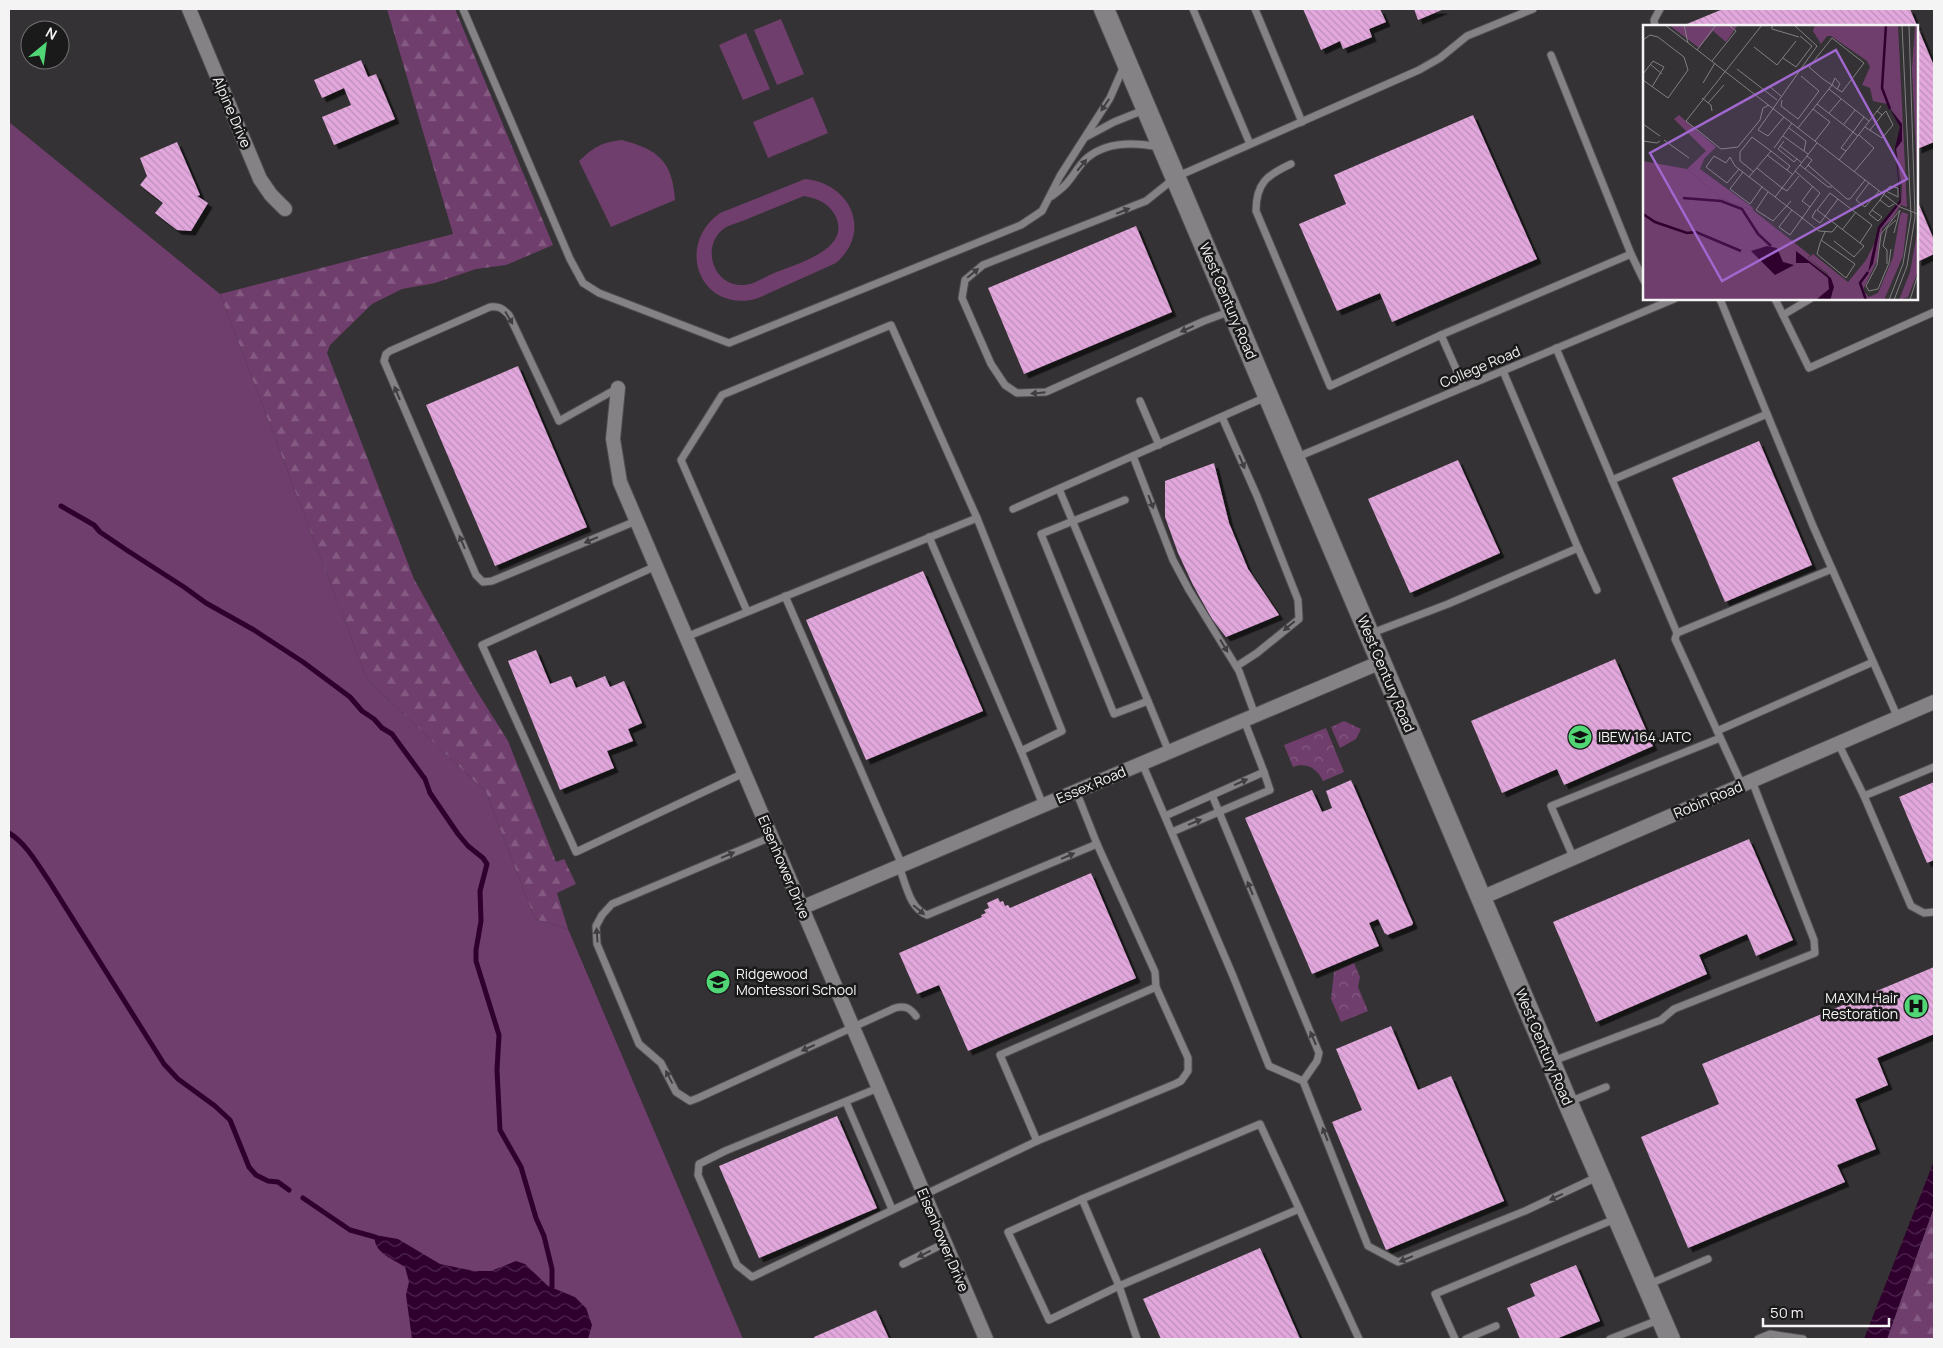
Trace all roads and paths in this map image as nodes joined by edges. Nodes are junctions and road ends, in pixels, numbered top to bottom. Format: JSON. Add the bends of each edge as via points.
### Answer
{"nodes":[{"id":1,"x":189,"y":9,"type":"edge"},
{"id":2,"x":463,"y":9,"type":"edge"},
{"id":3,"x":1104,"y":9,"type":"edge"},
{"id":4,"x":1192,"y":9,"type":"edge"},
{"id":5,"x":1255,"y":9,"type":"edge"},
{"id":6,"x":1533,"y":9,"type":"edge"},
{"id":7,"x":1660,"y":9,"type":"edge"},
{"id":8,"x":1655,"y":25,"type":"edge"},
{"id":9,"x":1552,"y":55,"type":"dead end"},
{"id":10,"x":1126,"y":61,"type":"junction"},
{"id":11,"x":1147,"y":109,"type":"junction"},
{"id":12,"x":1302,"y":122,"type":"junction"},
{"id":13,"x":1083,"y":140,"type":"junction"},
{"id":14,"x":1250,"y":144,"type":"junction"},
{"id":15,"x":1163,"y":148,"type":"junction"},
{"id":16,"x":1290,"y":164,"type":"dead end"},
{"id":17,"x":1176,"y":177,"type":"junction"},
{"id":18,"x":1048,"y":200,"type":"junction"},
{"id":19,"x":285,"y":209,"type":"dead end"},
{"id":20,"x":1631,"y":254,"type":"junction"},
{"id":21,"x":1643,"y":279,"type":"edge"},
{"id":22,"x":1653,"y":300,"type":"edge"},
{"id":23,"x":1671,"y":300,"type":"edge"},
{"id":24,"x":1720,"y":300,"type":"edge"},
{"id":25,"x":1776,"y":300,"type":"edge"},
{"id":26,"x":1808,"y":300,"type":"edge"},
{"id":27,"x":1656,"y":306,"type":"junction"},
{"id":28,"x":1232,"y":310,"type":"junction"},
{"id":29,"x":1934,"y":312,"type":"edge"},
{"id":30,"x":1783,"y":315,"type":"junction"},
{"id":31,"x":1441,"y":335,"type":"junction"},
{"id":32,"x":1556,"y":348,"type":"junction"},
{"id":33,"x":1503,"y":371,"type":"junction"},
{"id":34,"x":1464,"y":387,"type":"junction"},
{"id":35,"x":618,"y":388,"type":"joint"},
{"id":36,"x":1268,"y":396,"type":"junction"},
{"id":37,"x":1140,"y":401,"type":"dead end"},
{"id":38,"x":1767,"y":414,"type":"junction"},
{"id":39,"x":1222,"y":417,"type":"junction"},
{"id":40,"x":1158,"y":445,"type":"junction"},
{"id":41,"x":1134,"y":456,"type":"junction"},
{"id":42,"x":1294,"y":458,"type":"junction"},
{"id":43,"x":1612,"y":480,"type":"junction"},
{"id":44,"x":1058,"y":489,"type":"junction"},
{"id":45,"x":1125,"y":500,"type":"dead end"},
{"id":46,"x":1013,"y":509,"type":"dead end"},
{"id":47,"x":976,"y":518,"type":"junction"},
{"id":48,"x":636,"y":520,"type":"junction"},
{"id":49,"x":1072,"y":521,"type":"junction"},
{"id":50,"x":929,"y":538,"type":"junction"},
{"id":51,"x":1578,"y":548,"type":"junction"},
{"id":52,"x":656,"y":566,"type":"junction"},
{"id":53,"x":1832,"y":569,"type":"junction"},
{"id":54,"x":1597,"y":590,"type":"dead end"},
{"id":55,"x":785,"y":596,"type":"junction"},
{"id":56,"x":747,"y":611,"type":"junction"},
{"id":57,"x":1677,"y":633,"type":"junction"},
{"id":58,"x":1369,"y":634,"type":"junction"},
{"id":59,"x":686,"y":637,"type":"junction"},
{"id":60,"x":1381,"y":662,"type":"junction"},
{"id":61,"x":1873,"y":662,"type":"junction"},
{"id":62,"x":1237,"y":666,"type":"junction"},
{"id":63,"x":1148,"y":701,"type":"junction"},
{"id":64,"x":1934,"y":702,"type":"edge"},
{"id":65,"x":1249,"y":718,"type":"junction"},
{"id":66,"x":1898,"y":718,"type":"junction"},
{"id":67,"x":1719,"y":734,"type":"junction"},
{"id":68,"x":1839,"y":744,"type":"junction"},
{"id":69,"x":1021,"y":751,"type":"junction"},
{"id":70,"x":1169,"y":752,"type":"junction"},
{"id":71,"x":1142,"y":763,"type":"junction"},
{"id":72,"x":1934,"y":766,"type":"edge"},
{"id":73,"x":1264,"y":772,"type":"junction"},
{"id":74,"x":744,"y":773,"type":"junction"},
{"id":75,"x":1747,"y":783,"type":"junction"},
{"id":76,"x":1076,"y":791,"type":"junction"},
{"id":77,"x":1212,"y":795,"type":"junction"},
{"id":78,"x":1864,"y":796,"type":"junction"},
{"id":79,"x":1043,"y":805,"type":"junction"},
{"id":80,"x":1219,"y":813,"type":"junction"},
{"id":81,"x":1165,"y":816,"type":"junction"},
{"id":82,"x":1172,"y":832,"type":"junction"},
{"id":83,"x":771,"y":837,"type":"junction"},
{"id":84,"x":1097,"y":844,"type":"junction"},
{"id":85,"x":1574,"y":858,"type":"junction"},
{"id":86,"x":901,"y":866,"type":"junction"},
{"id":87,"x":1481,"y":898,"type":"junction"},
{"id":88,"x":802,"y":908,"type":"junction"},
{"id":89,"x":1934,"y":912,"type":"edge"},
{"id":90,"x":1156,"y":987,"type":"junction"},
{"id":91,"x":916,"y":1016,"type":"dead end"},
{"id":92,"x":853,"y":1028,"type":"junction"},
{"id":93,"x":1550,"y":1062,"type":"junction"},
{"id":94,"x":1303,"y":1081,"type":"junction"},
{"id":95,"x":1606,"y":1087,"type":"dead end"},
{"id":96,"x":878,"y":1088,"type":"junction"},
{"id":97,"x":846,"y":1102,"type":"junction"},
{"id":98,"x":1568,"y":1103,"type":"junction"},
{"id":99,"x":1037,"y":1141,"type":"junction"},
{"id":100,"x":1600,"y":1176,"type":"junction"},
{"id":101,"x":924,"y":1194,"type":"junction"},
{"id":102,"x":1082,"y":1199,"type":"junction"},
{"id":103,"x":892,"y":1209,"type":"junction"},
{"id":104,"x":1299,"y":1209,"type":"junction"},
{"id":105,"x":1618,"y":1218,"type":"junction"},
{"id":106,"x":945,"y":1243,"type":"junction"},
{"id":107,"x":1708,"y":1259,"type":"dead end"},
{"id":108,"x":903,"y":1264,"type":"dead end"},
{"id":109,"x":1647,"y":1285,"type":"junction"},
{"id":110,"x":1119,"y":1286,"type":"junction"},
{"id":111,"x":1662,"y":1319,"type":"junction"},
{"id":112,"x":1496,"y":1326,"type":"dead end"},
{"id":113,"x":986,"y":1339,"type":"edge"},
{"id":114,"x":1138,"y":1339,"type":"edge"},
{"id":115,"x":1359,"y":1339,"type":"edge"},
{"id":116,"x":1455,"y":1339,"type":"edge"},
{"id":117,"x":1466,"y":1339,"type":"edge"},
{"id":118,"x":1610,"y":1339,"type":"edge"},
{"id":119,"x":1670,"y":1339,"type":"edge"},
{"id":120,"x":1758,"y":1339,"type":"edge"},
{"id":121,"x":1803,"y":1339,"type":"edge"}],
"edges":[{"from":1,"to":19,"type":"street","name":"Alpine Drive","via":[[260,179]]},
{"from":2,"to":18,"type":"lane","via":[[583,283],[599,293],[729,343],[1021,225],[1042,211]]},
{"from":3,"to":10,"type":"main road","name":"West Century Road"},
{"from":4,"to":14,"type":"lane"},
{"from":5,"to":12,"type":"lane"},
{"from":6,"to":12,"type":"lane","via":[[1467,36],[1419,70]]},
{"from":7,"to":8,"type":"lane"},
{"from":9,"to":20,"type":"lane"},
{"from":10,"to":11,"type":"main road","name":"West Century Road"},
{"from":10,"to":13,"type":"lane","one_way":true,"via":[[1110,98]]},
{"from":11,"to":13,"type":"lane","via":[[1114,122]]},
{"from":11,"to":15,"type":"main road","name":"West Century Road"},
{"from":12,"to":14,"type":"lane"},
{"from":13,"to":18,"type":"lane"},
{"from":14,"to":17,"type":"lane"},
{"from":15,"to":17,"type":"main road","name":"West Century Road"},
{"from":18,"to":15,"type":"lane","one_way":true,"via":[[1067,184],[1086,159],[1103,148],[1121,144]]},
{"from":16,"to":31,"type":"lane","via":[[1268,177],[1259,187],[1256,211],[1330,386]]},
{"from":17,"to":28,"type":"main road","name":"West Century Road"},
{"from":28,"to":17,"type":"lane","one_way":true,"via":[[1046,392],[1018,393],[1005,385],[991,364],[962,298],[965,280],[983,265],[1146,201]]},
{"from":20,"to":21,"type":"lane"},
{"from":20,"to":31,"type":"lane"},
{"from":22,"to":27,"type":"lane"},
{"from":23,"to":27,"type":"lane","name":"College Road"},
{"from":24,"to":38,"type":"lane"},
{"from":25,"to":30,"type":"lane"},
{"from":26,"to":30,"type":"lane"},
{"from":27,"to":32,"type":"lane","name":"College Road"},
{"from":28,"to":36,"type":"main road","name":"West Century Road"},
{"from":29,"to":30,"type":"lane","via":[[1809,368]]},
{"from":31,"to":34,"type":"lane"},
{"from":32,"to":33,"type":"lane","name":"College Road"},
{"from":32,"to":43,"type":"lane"},
{"from":33,"to":34,"type":"lane","name":"College Road"},
{"from":33,"to":51,"type":"lane"},
{"from":34,"to":42,"type":"lane","name":"College Road"},
{"from":35,"to":48,"type":"street","name":"Eisenhower Drive","via":[[614,439],[620,482]]},
{"from":48,"to":35,"type":"lane","one_way":true,"via":[[492,581],[482,582],[476,575],[384,361],[390,351],[496,307],[509,315],[559,421]]},
{"from":36,"to":39,"type":"lane"},
{"from":36,"to":42,"type":"main road","name":"West Century Road"},
{"from":37,"to":40,"type":"lane"},
{"from":38,"to":43,"type":"lane"},
{"from":38,"to":53,"type":"lane"},
{"from":39,"to":40,"type":"lane"},
{"from":39,"to":62,"type":"lane","one_way":true,"via":[[1298,600],[1299,619],[1257,654]]},
{"from":40,"to":41,"type":"lane"},
{"from":41,"to":44,"type":"lane"},
{"from":41,"to":62,"type":"lane","one_way":true,"via":[[1173,560]]},
{"from":42,"to":58,"type":"main road","name":"West Century Road"},
{"from":43,"to":57,"type":"lane"},
{"from":44,"to":46,"type":"lane"},
{"from":44,"to":49,"type":"lane"},
{"from":45,"to":49,"type":"lane"},
{"from":47,"to":50,"type":"lane"},
{"from":47,"to":56,"type":"lane","via":[[890,325],[722,395],[681,460]]},
{"from":47,"to":69,"type":"lane","via":[[1062,731]]},
{"from":48,"to":52,"type":"street","name":"Eisenhower Drive"},
{"from":49,"to":63,"type":"lane"},
{"from":49,"to":63,"type":"lane","via":[[1040,534],[1114,714]]},
{"from":50,"to":55,"type":"lane"},
{"from":50,"to":69,"type":"lane"},
{"from":51,"to":54,"type":"lane"},
{"from":51,"to":58,"type":"lane"},
{"from":52,"to":59,"type":"street","name":"Eisenhower Drive"},
{"from":52,"to":74,"type":"lane","via":[[482,645],[576,852]]},
{"from":53,"to":57,"type":"lane"},
{"from":53,"to":61,"type":"lane"},
{"from":55,"to":56,"type":"lane"},
{"from":55,"to":86,"type":"lane"},
{"from":56,"to":59,"type":"lane"},
{"from":57,"to":67,"type":"lane","via":[[1675,639]]},
{"from":58,"to":60,"type":"main road","name":"West Century Road"},
{"from":59,"to":74,"type":"street","name":"Eisenhower Drive"},
{"from":60,"to":65,"type":"street","name":"Essex Road"},
{"from":60,"to":87,"type":"main road","name":"West Century Road"},
{"from":61,"to":66,"type":"lane"},
{"from":61,"to":67,"type":"lane"},
{"from":62,"to":65,"type":"lane"},
{"from":63,"to":70,"type":"lane"},
{"from":64,"to":66,"type":"street","name":"Robin Road"},
{"from":65,"to":70,"type":"street","name":"Essex Road"},
{"from":65,"to":73,"type":"lane"},
{"from":66,"to":68,"type":"street","name":"Robin Road"},
{"from":67,"to":75,"type":"lane"},
{"from":67,"to":85,"type":"lane","via":[[1551,806]]},
{"from":68,"to":75,"type":"street","name":"Robin Road"},
{"from":68,"to":78,"type":"lane"},
{"from":69,"to":79,"type":"lane"},
{"from":70,"to":71,"type":"street","name":"Essex Road"},
{"from":71,"to":76,"type":"street","name":"Essex Road"},
{"from":71,"to":81,"type":"lane"},
{"from":72,"to":78,"type":"lane"},
{"from":77,"to":73,"type":"lane","one_way":true},
{"from":73,"to":80,"type":"lane","via":[[1270,790]]},
{"from":74,"to":83,"type":"street","name":"Eisenhower Drive"},
{"from":75,"to":85,"type":"street","name":"Robin Road"},
{"from":75,"to":93,"type":"lane","via":[[1814,940],[1815,953],[1674,1009],[1661,1020]]},
{"from":76,"to":79,"type":"street","name":"Essex Road"},
{"from":76,"to":84,"type":"lane"},
{"from":77,"to":80,"type":"lane"},
{"from":77,"to":81,"type":"lane"},
{"from":78,"to":89,"type":"lane","via":[[1911,906],[1924,913]]},
{"from":79,"to":86,"type":"street","name":"Essex Road"},
{"from":82,"to":80,"type":"lane","one_way":true},
{"from":94,"to":80,"type":"lane","one_way":true,"via":[[1317,1061],[1319,1052]]},
{"from":81,"to":82,"type":"lane"},
{"from":82,"to":94,"type":"lane","via":[[1268,1066]]},
{"from":83,"to":88,"type":"street","name":"Eisenhower Drive"},
{"from":92,"to":83,"type":"lane","one_way":true,"via":[[690,1101],[676,1092],[661,1063],[639,1044],[597,944],[596,926],[602,915],[612,904]]},
{"from":86,"to":84,"type":"lane","one_way":true,"via":[[913,904],[927,916]]},
{"from":84,"to":90,"type":"lane","via":[[1155,972]]},
{"from":85,"to":87,"type":"street","name":"Robin Road"},
{"from":86,"to":88,"type":"street","name":"Essex Road"},
{"from":87,"to":93,"type":"main road","name":"West Century Road"},
{"from":88,"to":92,"type":"street","name":"Eisenhower Drive"},
{"from":90,"to":99,"type":"lane","via":[[1188,1058],[1185,1076],[1176,1084]]},
{"from":90,"to":99,"type":"lane","via":[[1000,1055]]},
{"from":91,"to":92,"type":"lane","via":[[902,1006]]},
{"from":92,"to":96,"type":"street","name":"Eisenhower Drive"},
{"from":93,"to":98,"type":"main road","name":"West Century Road"},
{"from":100,"to":94,"type":"lane","one_way":true,"via":[[1525,1211],[1398,1262],[1368,1246]]},
{"from":95,"to":98,"type":"lane"},
{"from":96,"to":97,"type":"lane"},
{"from":96,"to":101,"type":"street","name":"Eisenhower Drive"},
{"from":97,"to":103,"type":"lane"},
{"from":97,"to":103,"type":"lane","via":[[725,1151],[699,1164],[698,1175],[737,1265],[752,1277]]},
{"from":98,"to":100,"type":"main road","name":"West Century Road"},
{"from":99,"to":101,"type":"lane"},
{"from":100,"to":105,"type":"main road","name":"West Century Road"},
{"from":101,"to":103,"type":"lane"},
{"from":101,"to":106,"type":"street","name":"Eisenhower Drive"},
{"from":102,"to":104,"type":"lane","via":[[1260,1124]]},
{"from":102,"to":110,"type":"lane"},
{"from":102,"to":110,"type":"lane","via":[[1008,1232],[1049,1320]]},
{"from":104,"to":110,"type":"lane"},
{"from":104,"to":115,"type":"lane"},
{"from":105,"to":109,"type":"main road","name":"West Century Road"},
{"from":105,"to":116,"type":"lane","via":[[1435,1294]]},
{"from":106,"to":108,"type":"lane","one_way":true},
{"from":106,"to":113,"type":"street","name":"Eisenhower Drive"},
{"from":107,"to":109,"type":"lane"},
{"from":109,"to":111,"type":"main road","name":"West Century Road"},
{"from":110,"to":114,"type":"lane"},
{"from":111,"to":118,"type":"lane"},
{"from":111,"to":119,"type":"main road","name":"West Century Road"},
{"from":112,"to":117,"type":"lane"},
{"from":120,"to":121,"type":"lane","via":[[1770,1334]]}]}
